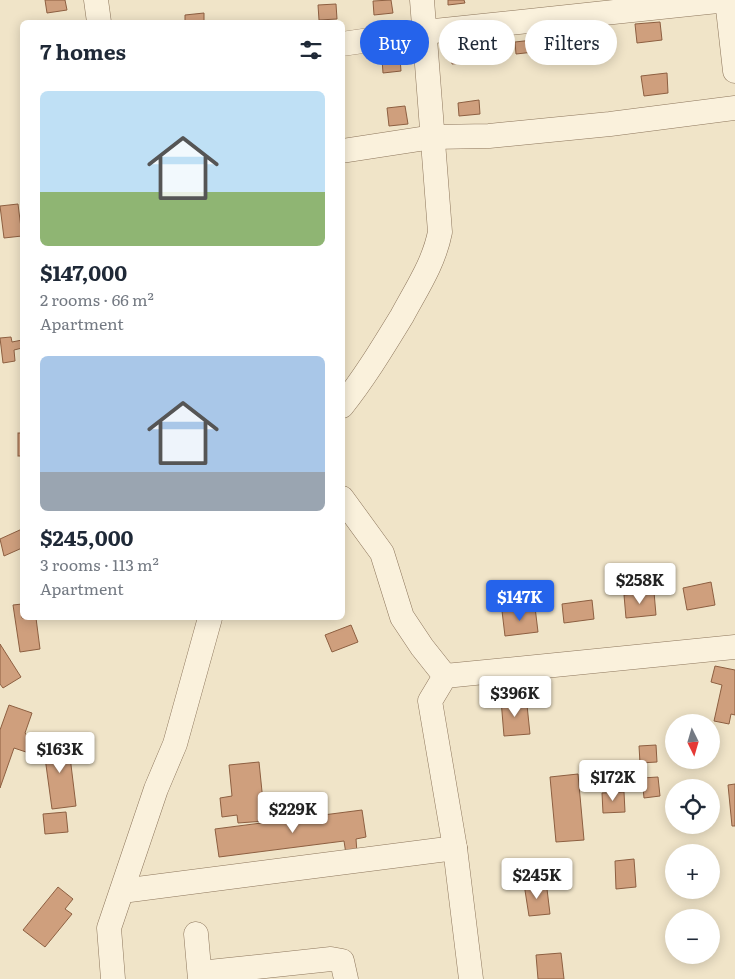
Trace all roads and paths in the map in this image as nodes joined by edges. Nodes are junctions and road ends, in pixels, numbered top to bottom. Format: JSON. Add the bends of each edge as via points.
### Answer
{"nodes":[{"id":1,"x":96,"y":0,"type":"edge"},
{"id":2,"x":422,"y":0,"type":"edge"},
{"id":3,"x":727,"y":0,"type":"edge"},
{"id":4,"x":99,"y":20,"type":"edge"},
{"id":5,"x":424,"y":20,"type":"edge"},
{"id":6,"x":429,"y":32,"type":"edge"},
{"id":7,"x":360,"y":41,"type":"edge"},
{"id":8,"x":345,"y":44,"type":"edge"},
{"id":9,"x":428,"y":65,"type":"edge"},
{"id":10,"x":735,"y":71,"type":"edge"},
{"id":11,"x":735,"y":108,"type":"edge"},
{"id":12,"x":433,"y":137,"type":"junction"},
{"id":13,"x":345,"y":151,"type":"edge"},
{"id":14,"x":345,"y":402,"type":"edge"},
{"id":15,"x":345,"y":502,"type":"edge"},
{"id":16,"x":209,"y":620,"type":"edge"},
{"id":17,"x":735,"y":647,"type":"edge"},
{"id":18,"x":445,"y":676,"type":"junction"},
{"id":19,"x":455,"y":848,"type":"junction"},
{"id":20,"x":122,"y":891,"type":"junction"},
{"id":21,"x":196,"y":934,"type":"dead end"},
{"id":22,"x":200,"y":976,"type":"edge"},
{"id":23,"x":113,"y":979,"type":"edge"},
{"id":24,"x":346,"y":979,"type":"edge"},
{"id":25,"x":471,"y":979,"type":"edge"}],
"edges":[{"from":1,"to":4,"type":"street"},
{"from":2,"to":5,"type":"street"},
{"from":3,"to":6,"type":"street"},
{"from":3,"to":10,"type":"street"},
{"from":7,"to":8,"type":"street"},
{"from":9,"to":12,"type":"street"},
{"from":11,"to":12,"type":"street","via":[[490,136]]},
{"from":12,"to":13,"type":"street"},
{"from":12,"to":14,"type":"street","via":[[440,232],[436,250],[366,377]]},
{"from":15,"to":18,"type":"street","via":[[382,553],[402,617]]},
{"from":16,"to":20,"type":"street","via":[[175,744],[156,789]]},
{"from":17,"to":18,"type":"street"},
{"from":18,"to":19,"type":"street","via":[[430,700]]},
{"from":19,"to":20,"type":"street"},
{"from":19,"to":25,"type":"street"},
{"from":20,"to":23,"type":"street","via":[[109,928]]},
{"from":21,"to":22,"type":"street"},
{"from":22,"to":24,"type":"street","via":[[331,959],[342,961]]}]}
